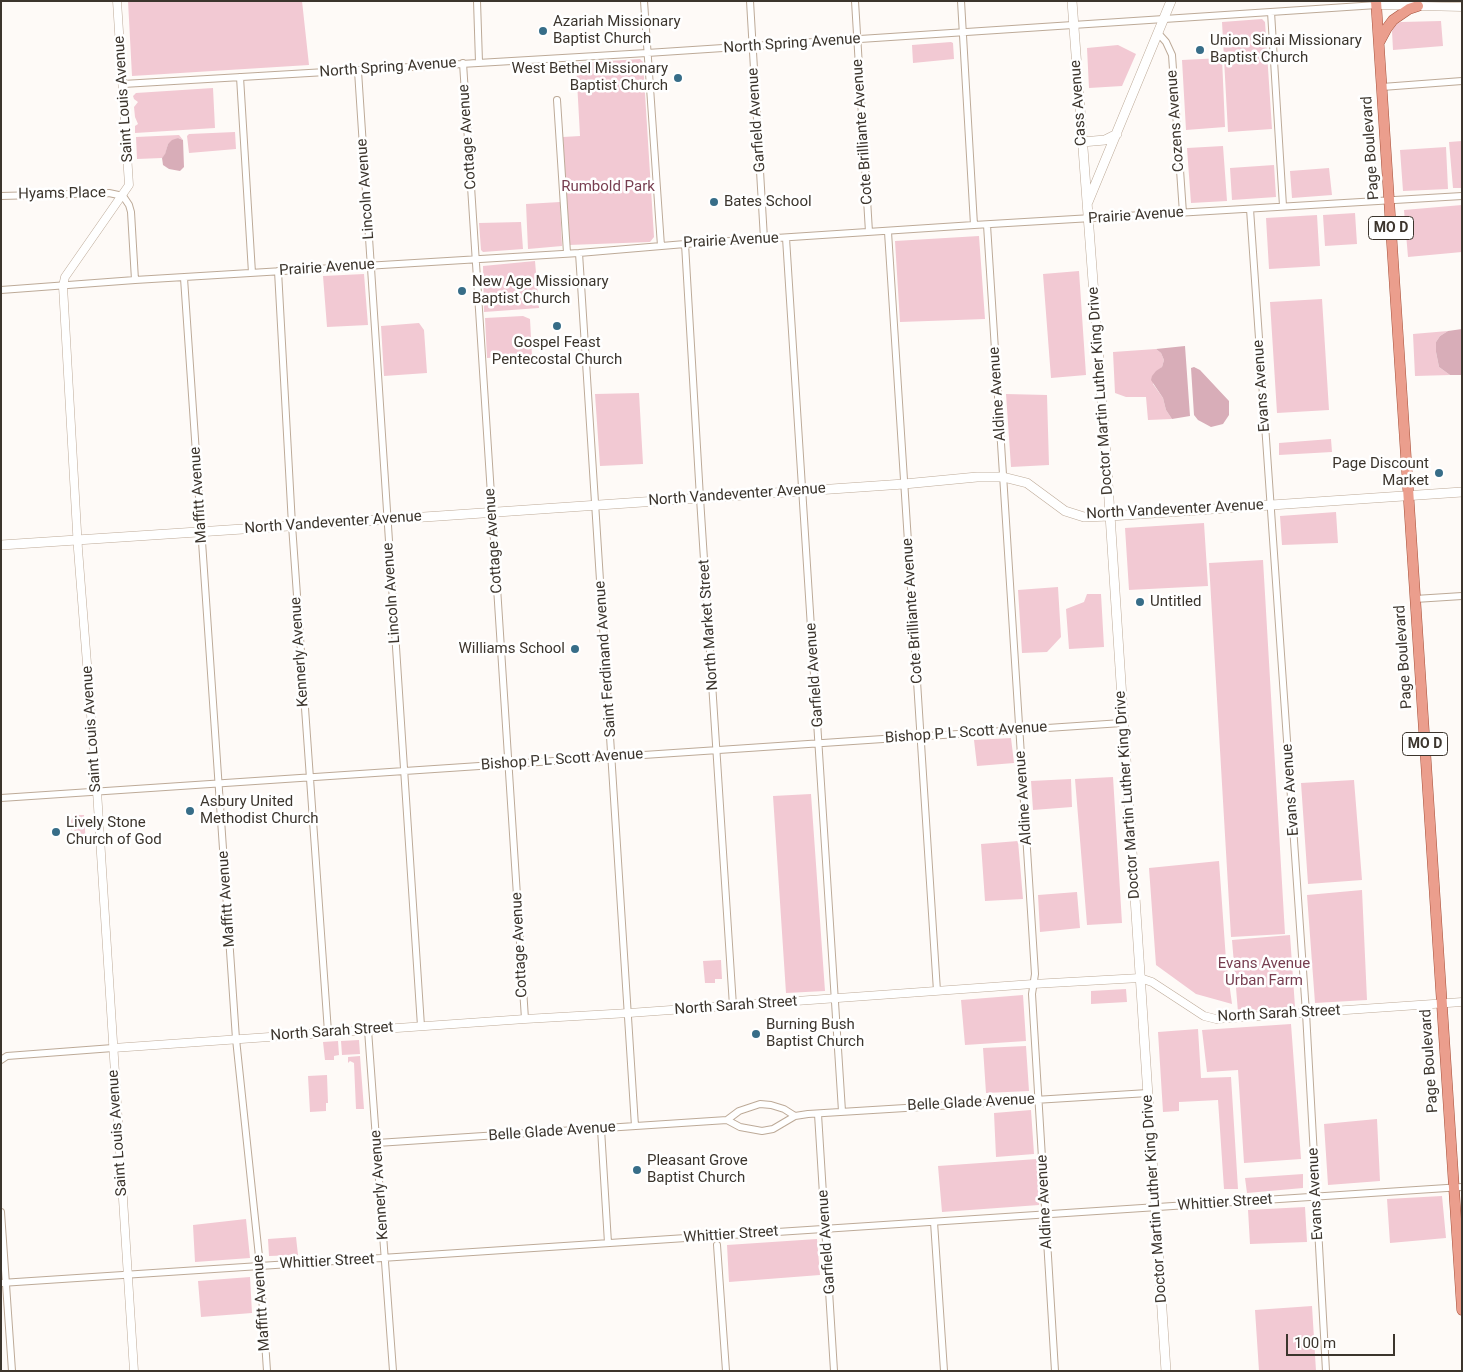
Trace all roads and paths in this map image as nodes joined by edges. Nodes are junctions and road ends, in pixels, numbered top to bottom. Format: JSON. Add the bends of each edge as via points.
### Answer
{"nodes":[{"id":1,"x":117,"y":1,"type":"edge"},
{"id":2,"x":477,"y":1,"type":"edge"},
{"id":3,"x":644,"y":1,"type":"edge"},
{"id":4,"x":750,"y":1,"type":"edge"},
{"id":5,"x":855,"y":1,"type":"edge"},
{"id":6,"x":961,"y":1,"type":"edge"},
{"id":7,"x":1072,"y":1,"type":"edge"},
{"id":8,"x":1171,"y":1,"type":"edge"},
{"id":9,"x":1376,"y":3,"type":"edge"},
{"id":10,"x":1418,"y":6,"type":"junction"},
{"id":11,"x":1462,"y":7,"type":"edge"},
{"id":12,"x":1271,"y":12,"type":"junction"},
{"id":13,"x":1164,"y":19,"type":"junction"},
{"id":14,"x":1074,"y":24,"type":"junction"},
{"id":15,"x":963,"y":32,"type":"junction"},
{"id":16,"x":1158,"y":34,"type":"junction"},
{"id":17,"x":857,"y":40,"type":"junction"},
{"id":18,"x":1379,"y":44,"type":"junction"},
{"id":19,"x":752,"y":46,"type":"junction"},
{"id":20,"x":647,"y":53,"type":"junction"},
{"id":21,"x":479,"y":62,"type":"junction"},
{"id":22,"x":463,"y":63,"type":"junction"},
{"id":23,"x":358,"y":71,"type":"junction"},
{"id":24,"x":240,"y":77,"type":"junction"},
{"id":25,"x":1462,"y":80,"type":"edge"},
{"id":26,"x":123,"y":84,"type":"junction"},
{"id":27,"x":1382,"y":87,"type":"junction"},
{"id":28,"x":557,"y":100,"type":"dead end"},
{"id":29,"x":1117,"y":134,"type":"junction"},
{"id":30,"x":1082,"y":142,"type":"junction"},
{"id":31,"x":1,"y":196,"type":"edge"},
{"id":32,"x":123,"y":196,"type":"junction"},
{"id":33,"x":1462,"y":196,"type":"edge"},
{"id":34,"x":1389,"y":201,"type":"junction"},
{"id":35,"x":1087,"y":205,"type":"junction"},
{"id":36,"x":1283,"y":206,"type":"junction"},
{"id":37,"x":1250,"y":209,"type":"junction"},
{"id":38,"x":1183,"y":213,"type":"junction"},
{"id":39,"x":1088,"y":219,"type":"junction"},
{"id":40,"x":974,"y":225,"type":"junction"},
{"id":41,"x":987,"y":225,"type":"junction"},
{"id":42,"x":869,"y":232,"type":"junction"},
{"id":43,"x":888,"y":232,"type":"junction"},
{"id":44,"x":786,"y":238,"type":"junction"},
{"id":45,"x":764,"y":239,"type":"junction"},
{"id":46,"x":685,"y":244,"type":"junction"},
{"id":47,"x":660,"y":246,"type":"junction"},
{"id":48,"x":567,"y":253,"type":"junction"},
{"id":49,"x":579,"y":253,"type":"junction"},
{"id":50,"x":475,"y":258,"type":"junction"},
{"id":51,"x":371,"y":265,"type":"junction"},
{"id":52,"x":278,"y":271,"type":"junction"},
{"id":53,"x":252,"y":273,"type":"junction"},
{"id":54,"x":184,"y":278,"type":"junction"},
{"id":55,"x":135,"y":280,"type":"junction"},
{"id":56,"x":62,"y":286,"type":"junction"},
{"id":57,"x":1,"y":290,"type":"edge"},
{"id":58,"x":1003,"y":477,"type":"junction"},
{"id":59,"x":904,"y":484,"type":"junction"},
{"id":60,"x":803,"y":491,"type":"junction"},
{"id":61,"x":1462,"y":492,"type":"edge"},
{"id":62,"x":1409,"y":496,"type":"junction"},
{"id":63,"x":700,"y":498,"type":"junction"},
{"id":64,"x":596,"y":505,"type":"junction"},
{"id":65,"x":1270,"y":505,"type":"junction"},
{"id":66,"x":492,"y":512,"type":"junction"},
{"id":67,"x":1110,"y":516,"type":"junction"},
{"id":68,"x":387,"y":519,"type":"junction"},
{"id":69,"x":292,"y":525,"type":"junction"},
{"id":70,"x":201,"y":531,"type":"junction"},
{"id":71,"x":78,"y":540,"type":"junction"},
{"id":72,"x":1,"y":545,"type":"edge"},
{"id":73,"x":1462,"y":596,"type":"edge"},
{"id":74,"x":1415,"y":599,"type":"junction"},
{"id":75,"x":1122,"y":723,"type":"junction"},
{"id":76,"x":1020,"y":730,"type":"junction"},
{"id":77,"x":922,"y":737,"type":"junction"},
{"id":78,"x":820,"y":742,"type":"junction"},
{"id":79,"x":718,"y":749,"type":"junction"},
{"id":80,"x":613,"y":756,"type":"junction"},
{"id":81,"x":509,"y":764,"type":"junction"},
{"id":82,"x":404,"y":771,"type":"junction"},
{"id":83,"x":309,"y":778,"type":"junction"},
{"id":84,"x":220,"y":784,"type":"junction"},
{"id":85,"x":97,"y":791,"type":"junction"},
{"id":86,"x":1,"y":798,"type":"edge"},
{"id":87,"x":1140,"y":978,"type":"junction"},
{"id":88,"x":1033,"y":984,"type":"junction"},
{"id":89,"x":937,"y":991,"type":"junction"},
{"id":90,"x":835,"y":999,"type":"junction"},
{"id":91,"x":1462,"y":1002,"type":"edge"},
{"id":92,"x":1442,"y":1004,"type":"junction"},
{"id":93,"x":734,"y":1006,"type":"junction"},
{"id":94,"x":629,"y":1013,"type":"junction"},
{"id":95,"x":1306,"y":1013,"type":"junction"},
{"id":96,"x":525,"y":1019,"type":"junction"},
{"id":97,"x":421,"y":1026,"type":"junction"},
{"id":98,"x":368,"y":1030,"type":"junction"},
{"id":99,"x":328,"y":1032,"type":"junction"},
{"id":100,"x":236,"y":1039,"type":"junction"},
{"id":101,"x":113,"y":1048,"type":"junction"},
{"id":102,"x":1,"y":1060,"type":"edge"},
{"id":103,"x":1148,"y":1093,"type":"junction"},
{"id":104,"x":1039,"y":1099,"type":"junction"},
{"id":105,"x":842,"y":1111,"type":"junction"},
{"id":106,"x":818,"y":1114,"type":"junction"},
{"id":107,"x":795,"y":1116,"type":"junction"},
{"id":108,"x":727,"y":1120,"type":"junction"},
{"id":109,"x":635,"y":1126,"type":"junction"},
{"id":110,"x":601,"y":1129,"type":"junction"},
{"id":111,"x":377,"y":1143,"type":"junction"},
{"id":112,"x":1458,"y":1187,"type":"edge"},
{"id":113,"x":1316,"y":1196,"type":"junction"},
{"id":114,"x":1155,"y":1207,"type":"junction"},
{"id":115,"x":1,"y":1212,"type":"edge"},
{"id":116,"x":1045,"y":1214,"type":"junction"},
{"id":117,"x":934,"y":1222,"type":"junction"},
{"id":118,"x":826,"y":1229,"type":"junction"},
{"id":119,"x":608,"y":1242,"type":"junction"},
{"id":120,"x":717,"y":1245,"type":"dead end"},
{"id":121,"x":385,"y":1258,"type":"junction"},
{"id":122,"x":260,"y":1266,"type":"junction"},
{"id":123,"x":127,"y":1275,"type":"junction"},
{"id":124,"x":4,"y":1283,"type":"edge"},
{"id":125,"x":1462,"y":1310,"type":"edge"},
{"id":126,"x":12,"y":1371,"type":"edge"},
{"id":127,"x":134,"y":1371,"type":"edge"},
{"id":128,"x":267,"y":1371,"type":"edge"},
{"id":129,"x":393,"y":1371,"type":"edge"},
{"id":130,"x":726,"y":1371,"type":"edge"},
{"id":131,"x":834,"y":1371,"type":"edge"},
{"id":132,"x":944,"y":1371,"type":"edge"},
{"id":133,"x":1055,"y":1371,"type":"edge"},
{"id":134,"x":1166,"y":1371,"type":"edge"},
{"id":135,"x":1326,"y":1371,"type":"edge"}],
"edges":[{"from":1,"to":26,"type":"street","name":"Saint Louis Avenue"},
{"from":2,"to":21,"type":"street"},
{"from":3,"to":20,"type":"street"},
{"from":4,"to":19,"type":"street","name":"Garfield Avenue"},
{"from":5,"to":17,"type":"street","name":"Cote Brilliante Avenue"},
{"from":6,"to":15,"type":"street"},
{"from":7,"to":14,"type":"main road","name":"Cass Avenue"},
{"from":8,"to":13,"type":"main road"},
{"from":9,"to":10,"type":"street","name":"North Spring Avenue"},
{"from":9,"to":12,"type":"street","name":"North Spring Avenue"},
{"from":9,"to":18,"type":"main road","name":"Page Boulevard","number":"MO D"},
{"from":10,"to":11,"type":"street","name":"North Spring Avenue"},
{"from":10,"to":18,"type":"main road","via":[[1390,24]]},
{"from":12,"to":13,"type":"street","name":"North Spring Avenue"},
{"from":12,"to":36,"type":"street"},
{"from":13,"to":14,"type":"street","name":"North Spring Avenue"},
{"from":13,"to":16,"type":"main road"},
{"from":14,"to":15,"type":"street","name":"North Spring Avenue"},
{"from":14,"to":30,"type":"main road","name":"Cass Avenue"},
{"from":15,"to":17,"type":"street","name":"North Spring Avenue"},
{"from":15,"to":40,"type":"street"},
{"from":16,"to":29,"type":"main road"},
{"from":16,"to":38,"type":"street","name":"Cozens Avenue","via":[[1172,55]]},
{"from":17,"to":19,"type":"street","name":"North Spring Avenue"},
{"from":17,"to":42,"type":"street","name":"Cote Brilliante Avenue"},
{"from":18,"to":27,"type":"main road","name":"Page Boulevard","number":"MO D"},
{"from":19,"to":20,"type":"street","name":"North Spring Avenue"},
{"from":19,"to":45,"type":"street","name":"Garfield Avenue"},
{"from":20,"to":21,"type":"street","name":"North Spring Avenue"},
{"from":20,"to":47,"type":"street"},
{"from":21,"to":22,"type":"street","name":"North Spring Avenue"},
{"from":22,"to":23,"type":"street","name":"North Spring Avenue"},
{"from":22,"to":50,"type":"street","name":"Cottage Avenue"},
{"from":23,"to":24,"type":"street","name":"North Spring Avenue"},
{"from":23,"to":51,"type":"street","name":"Lincoln Avenue"},
{"from":24,"to":26,"type":"street","name":"North Spring Avenue"},
{"from":24,"to":53,"type":"street"},
{"from":25,"to":27,"type":"street"},
{"from":26,"to":32,"type":"street","name":"Saint Louis Avenue","via":[[129,181]]},
{"from":27,"to":34,"type":"main road","name":"Page Boulevard","number":"MO D"},
{"from":28,"to":48,"type":"street"},
{"from":29,"to":30,"type":"main road","via":[[1105,140]]},
{"from":29,"to":35,"type":"main road"},
{"from":30,"to":35,"type":"main road","name":"Cass Avenue"},
{"from":31,"to":32,"type":"street","name":"Hyams Place","via":[[109,193]]},
{"from":32,"to":55,"type":"street","via":[[131,212]]},
{"from":32,"to":56,"type":"street","name":"Saint Louis Avenue","via":[[65,277]]},
{"from":33,"to":34,"type":"street","name":"Prairie Avenue"},
{"from":34,"to":36,"type":"street","name":"Prairie Avenue"},
{"from":34,"to":62,"type":"main road","name":"Page Boulevard","number":"MO D"},
{"from":35,"to":39,"type":"main road","name":"Cass Avenue"},
{"from":36,"to":37,"type":"street","name":"Prairie Avenue"},
{"from":37,"to":38,"type":"street","name":"Prairie Avenue"},
{"from":37,"to":65,"type":"street","name":"Evans Avenue"},
{"from":38,"to":39,"type":"street","name":"Prairie Avenue"},
{"from":39,"to":41,"type":"street","name":"Prairie Avenue"},
{"from":39,"to":67,"type":"main road","name":"Doctor Martin Luther King Drive"},
{"from":40,"to":41,"type":"street","name":"Prairie Avenue"},
{"from":40,"to":43,"type":"street","name":"Prairie Avenue"},
{"from":41,"to":58,"type":"street","name":"Aldine Avenue"},
{"from":42,"to":43,"type":"street","name":"Prairie Avenue"},
{"from":42,"to":44,"type":"street","name":"Prairie Avenue"},
{"from":43,"to":59,"type":"street","name":"Cote Brilliante Avenue"},
{"from":44,"to":45,"type":"street","name":"Prairie Avenue"},
{"from":44,"to":60,"type":"street","name":"Garfield Avenue"},
{"from":45,"to":46,"type":"street","name":"Prairie Avenue"},
{"from":46,"to":47,"type":"street","name":"Prairie Avenue"},
{"from":46,"to":63,"type":"street","name":"North Market Street"},
{"from":47,"to":49,"type":"street","name":"Prairie Avenue"},
{"from":48,"to":49,"type":"street","name":"Prairie Avenue"},
{"from":48,"to":50,"type":"street","name":"Prairie Avenue"},
{"from":49,"to":64,"type":"street","name":"Saint Ferdinand Avenue"},
{"from":50,"to":51,"type":"street","name":"Prairie Avenue"},
{"from":50,"to":66,"type":"street","name":"Cottage Avenue"},
{"from":51,"to":52,"type":"street","name":"Prairie Avenue"},
{"from":51,"to":68,"type":"street","name":"Lincoln Avenue"},
{"from":52,"to":53,"type":"street","name":"Prairie Avenue"},
{"from":52,"to":69,"type":"street","name":"Kennerly Avenue"},
{"from":53,"to":54,"type":"street","name":"Prairie Avenue"},
{"from":54,"to":55,"type":"street","name":"Prairie Avenue"},
{"from":54,"to":70,"type":"street","name":"Maffitt Avenue"},
{"from":55,"to":56,"type":"street","name":"Prairie Avenue"},
{"from":56,"to":57,"type":"street","name":"Prairie Avenue"},
{"from":56,"to":71,"type":"street","name":"Saint Louis Avenue"},
{"from":58,"to":59,"type":"main road","name":"North Vandeventer Avenue"},
{"from":58,"to":67,"type":"main road","name":"North Vandeventer Avenue","via":[[1027,483],[1065,511],[1076,515]]},
{"from":58,"to":76,"type":"street","name":"Aldine Avenue"},
{"from":59,"to":60,"type":"main road","name":"North Vandeventer Avenue"},
{"from":59,"to":77,"type":"street","name":"Cote Brilliante Avenue"},
{"from":60,"to":63,"type":"main road","name":"North Vandeventer Avenue"},
{"from":60,"to":78,"type":"street","name":"Garfield Avenue"},
{"from":61,"to":62,"type":"main road","name":"North Vandeventer Avenue"},
{"from":62,"to":65,"type":"main road","name":"North Vandeventer Avenue"},
{"from":62,"to":74,"type":"main road","name":"Page Boulevard","number":"MO D"},
{"from":63,"to":64,"type":"main road","name":"North Vandeventer Avenue"},
{"from":63,"to":79,"type":"street","name":"North Market Street"},
{"from":64,"to":66,"type":"main road","name":"North Vandeventer Avenue"},
{"from":64,"to":80,"type":"street","name":"Saint Ferdinand Avenue"},
{"from":65,"to":67,"type":"main road","name":"North Vandeventer Avenue"},
{"from":65,"to":95,"type":"street","name":"Evans Avenue"},
{"from":66,"to":68,"type":"main road","name":"North Vandeventer Avenue"},
{"from":66,"to":81,"type":"street","name":"Cottage Avenue"},
{"from":67,"to":75,"type":"main road","name":"Doctor Martin Luther King Drive"},
{"from":68,"to":69,"type":"main road","name":"North Vandeventer Avenue"},
{"from":68,"to":82,"type":"street","name":"Lincoln Avenue"},
{"from":69,"to":70,"type":"main road","name":"North Vandeventer Avenue"},
{"from":69,"to":83,"type":"street","name":"Kennerly Avenue"},
{"from":70,"to":71,"type":"main road","name":"North Vandeventer Avenue"},
{"from":70,"to":84,"type":"street","name":"Maffitt Avenue"},
{"from":71,"to":72,"type":"main road","name":"North Vandeventer Avenue"},
{"from":71,"to":85,"type":"street","name":"Saint Louis Avenue"},
{"from":73,"to":74,"type":"street"},
{"from":74,"to":92,"type":"main road","name":"Page Boulevard","number":"MO D"},
{"from":75,"to":76,"type":"street","name":"Bishop P L Scott Avenue"},
{"from":75,"to":87,"type":"main road","name":"Doctor Martin Luther King Drive"},
{"from":76,"to":77,"type":"street","name":"Bishop P L Scott Avenue"},
{"from":76,"to":88,"type":"street","name":"Aldine Avenue","via":[[1035,974]]},
{"from":77,"to":78,"type":"street","name":"Bishop P L Scott Avenue"},
{"from":77,"to":89,"type":"street","name":"Cote Brilliante Avenue"},
{"from":78,"to":79,"type":"street","name":"Bishop P L Scott Avenue"},
{"from":78,"to":90,"type":"street","name":"Garfield Avenue"},
{"from":79,"to":80,"type":"street","name":"Bishop P L Scott Avenue"},
{"from":79,"to":93,"type":"street","name":"North Market Street"},
{"from":80,"to":81,"type":"street","name":"Bishop P L Scott Avenue"},
{"from":80,"to":94,"type":"street","name":"Saint Ferdinand Avenue"},
{"from":81,"to":82,"type":"street","name":"Bishop P L Scott Avenue"},
{"from":81,"to":96,"type":"street","name":"Cottage Avenue"},
{"from":82,"to":83,"type":"street","name":"Bishop P L Scott Avenue"},
{"from":82,"to":97,"type":"street","name":"Lincoln Avenue"},
{"from":83,"to":84,"type":"street","name":"Bishop P L Scott Avenue"},
{"from":83,"to":99,"type":"street","name":"Kennerly Avenue"},
{"from":84,"to":85,"type":"street","name":"Bishop P L Scott Avenue"},
{"from":84,"to":100,"type":"street","name":"Maffitt Avenue"},
{"from":85,"to":86,"type":"street","name":"Bishop P L Scott Avenue"},
{"from":85,"to":101,"type":"street","name":"Saint Louis Avenue"},
{"from":87,"to":88,"type":"street","name":"North Sarah Street"},
{"from":87,"to":95,"type":"street","name":"North Sarah Street","via":[[1152,982],[1204,1016],[1216,1019]]},
{"from":87,"to":103,"type":"main road","name":"Doctor Martin Luther King Drive"},
{"from":88,"to":89,"type":"street","name":"North Sarah Street"},
{"from":88,"to":104,"type":"street","name":"Aldine Avenue"},
{"from":89,"to":90,"type":"street","name":"North Sarah Street"},
{"from":90,"to":93,"type":"street","name":"North Sarah Street"},
{"from":90,"to":105,"type":"street","name":"Garfield Avenue"},
{"from":91,"to":92,"type":"street","name":"North Sarah Street"},
{"from":92,"to":95,"type":"street","name":"North Sarah Street"},
{"from":92,"to":112,"type":"main road","name":"Page Boulevard","number":"MO D"},
{"from":93,"to":94,"type":"street","name":"North Sarah Street"},
{"from":94,"to":96,"type":"street","name":"North Sarah Street"},
{"from":94,"to":109,"type":"street","name":"Saint Ferdinand Avenue"},
{"from":95,"to":113,"type":"street","name":"Evans Avenue"},
{"from":96,"to":97,"type":"street","name":"North Sarah Street"},
{"from":97,"to":98,"type":"street","name":"North Sarah Street"},
{"from":98,"to":99,"type":"street","name":"North Sarah Street"},
{"from":98,"to":111,"type":"street","name":"Kennerly Avenue"},
{"from":99,"to":100,"type":"street","name":"North Sarah Street"},
{"from":100,"to":101,"type":"street","name":"North Sarah Street"},
{"from":100,"to":122,"type":"street","name":"Maffitt Avenue"},
{"from":101,"to":102,"type":"street","name":"North Sarah Street","via":[[7,1056]]},
{"from":101,"to":123,"type":"street","name":"Saint Louis Avenue"},
{"from":103,"to":104,"type":"street","name":"Belle Glade Avenue"},
{"from":103,"to":114,"type":"main road","name":"Doctor Martin Luther King Drive"},
{"from":104,"to":105,"type":"street","name":"Belle Glade Avenue"},
{"from":104,"to":116,"type":"street","name":"Aldine Avenue"},
{"from":105,"to":106,"type":"street","name":"Belle Glade Avenue"},
{"from":106,"to":107,"type":"street","name":"Belle Glade Avenue"},
{"from":106,"to":118,"type":"street","name":"Garfield Avenue"},
{"from":107,"to":108,"type":"street","name":"Belle Glade Avenue","via":[[773,1129],[762,1131],[740,1127]]},
{"from":107,"to":108,"type":"street","name":"Belle Glade Avenue","via":[[784,1109],[760,1104],[739,1111]]},
{"from":108,"to":109,"type":"street","name":"Belle Glade Avenue"},
{"from":109,"to":110,"type":"street","name":"Belle Glade Avenue"},
{"from":110,"to":111,"type":"street","name":"Belle Glade Avenue"},
{"from":110,"to":119,"type":"street"},
{"from":111,"to":121,"type":"street","name":"Kennerly Avenue"},
{"from":112,"to":113,"type":"street","name":"Whittier Street"},
{"from":112,"to":125,"type":"main road","name":"Page Boulevard","number":"MO D"},
{"from":113,"to":114,"type":"street","name":"Whittier Street"},
{"from":113,"to":135,"type":"street","name":"Evans Avenue"},
{"from":114,"to":116,"type":"street","name":"Whittier Street"},
{"from":114,"to":134,"type":"main road","name":"Doctor Martin Luther King Drive"},
{"from":115,"to":124,"type":"street"},
{"from":116,"to":117,"type":"street","name":"Whittier Street"},
{"from":116,"to":133,"type":"street","name":"Aldine Avenue"},
{"from":117,"to":118,"type":"street","name":"Whittier Street"},
{"from":117,"to":132,"type":"street"},
{"from":118,"to":119,"type":"street","name":"Whittier Street"},
{"from":118,"to":131,"type":"street","name":"Garfield Avenue"},
{"from":119,"to":121,"type":"street","name":"Whittier Street"},
{"from":120,"to":130,"type":"street"},
{"from":121,"to":122,"type":"street","name":"Whittier Street"},
{"from":121,"to":129,"type":"street","name":"Kennerly Avenue"},
{"from":122,"to":123,"type":"street","name":"Whittier Street"},
{"from":122,"to":128,"type":"street","name":"Maffitt Avenue"},
{"from":123,"to":124,"type":"street","name":"Whittier Street"},
{"from":123,"to":127,"type":"street","name":"Saint Louis Avenue"},
{"from":124,"to":126,"type":"street"}]}
